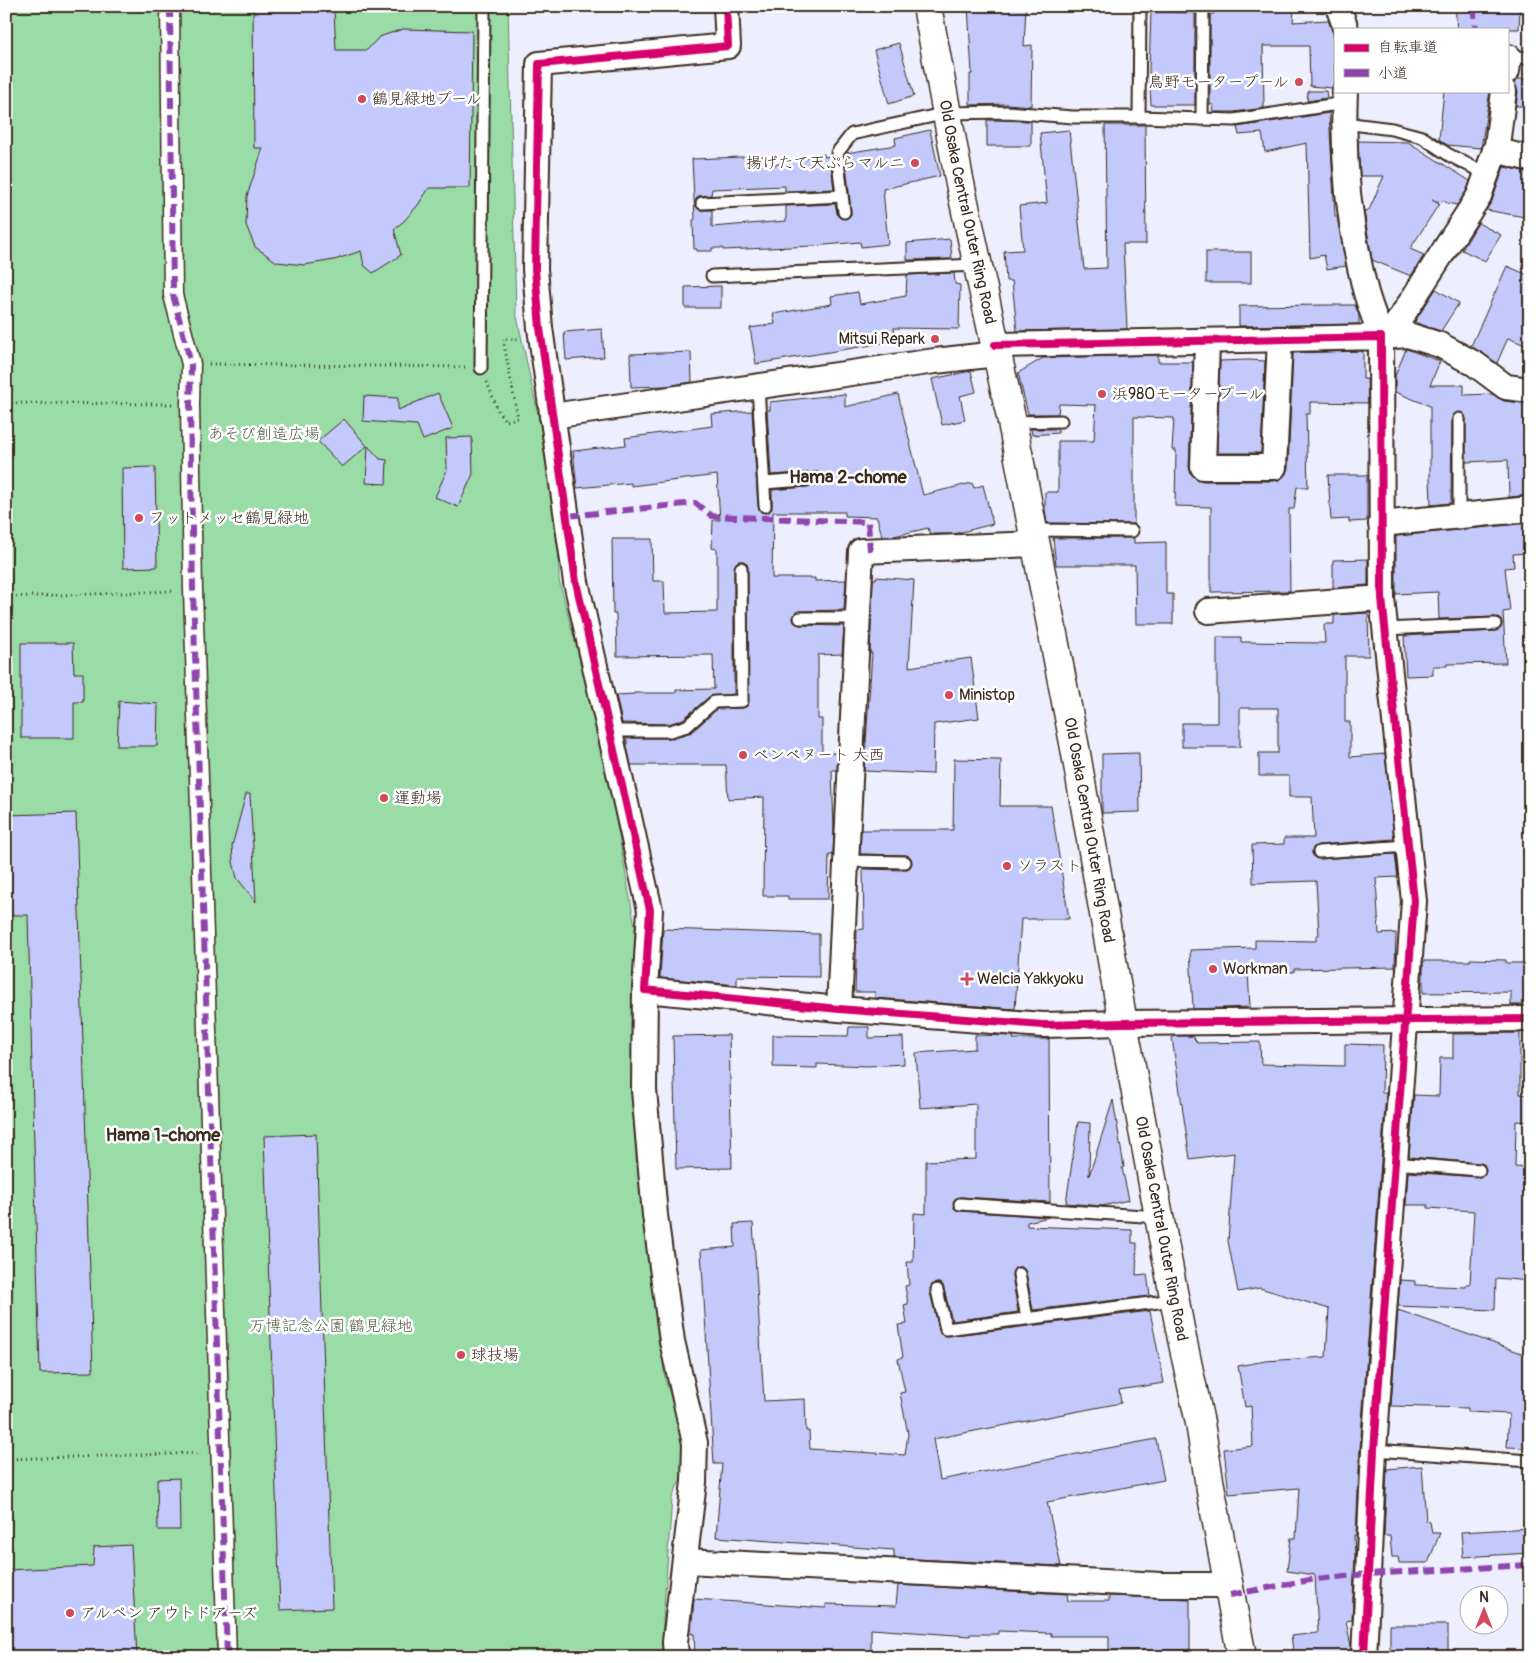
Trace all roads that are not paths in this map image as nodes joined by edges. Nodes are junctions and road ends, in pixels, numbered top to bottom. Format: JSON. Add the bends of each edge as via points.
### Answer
{"nodes":[{"id":1,"x":170,"y":6,"type":"edge"},
{"id":2,"x":484,"y":6,"type":"edge"},
{"id":3,"x":726,"y":6,"type":"edge"},
{"id":4,"x":927,"y":6,"type":"edge"},
{"id":5,"x":1140,"y":6,"type":"edge"},
{"id":6,"x":1203,"y":6,"type":"edge"},
{"id":7,"x":1338,"y":6,"type":"edge"},
{"id":8,"x":1346,"y":28,"type":"edge"},
{"id":9,"x":1504,"y":92,"type":"edge"},
{"id":10,"x":1344,"y":106,"type":"edge"},
{"id":11,"x":947,"y":114,"type":"junction"},
{"id":12,"x":1139,"y":117,"type":"junction"},
{"id":13,"x":1202,"y":119,"type":"junction"},
{"id":14,"x":1495,"y":150,"type":"junction"},
{"id":15,"x":1530,"y":159,"type":"edge"},
{"id":16,"x":1486,"y":174,"type":"junction"},
{"id":17,"x":842,"y":196,"type":"junction"},
{"id":18,"x":702,"y":203,"type":"dead end"},
{"id":19,"x":844,"y":212,"type":"dead end"},
{"id":20,"x":978,"y":265,"type":"junction"},
{"id":21,"x":712,"y":276,"type":"dead end"},
{"id":22,"x":1385,"y":336,"type":"junction"},
{"id":23,"x":1280,"y":339,"type":"junction"},
{"id":24,"x":1207,"y":341,"type":"junction"},
{"id":25,"x":996,"y":350,"type":"junction"},
{"id":26,"x":481,"y":368,"type":"road end"},
{"id":27,"x":758,"y":386,"type":"junction"},
{"id":28,"x":1530,"y":390,"type":"edge"},
{"id":29,"x":552,"y":416,"type":"junction"},
{"id":30,"x":1459,"y":419,"type":"dead end"},
{"id":31,"x":1061,"y":421,"type":"dead end"},
{"id":32,"x":1012,"y":422,"type":"junction"},
{"id":33,"x":817,"y":479,"type":"dead end"},
{"id":34,"x":764,"y":483,"type":"junction"},
{"id":35,"x":765,"y":506,"type":"dead end"},
{"id":36,"x":1530,"y":509,"type":"edge"},
{"id":37,"x":1459,"y":516,"type":"junction"},
{"id":38,"x":1381,"y":524,"type":"junction"},
{"id":39,"x":1132,"y":531,"type":"dead end"},
{"id":40,"x":1034,"y":537,"type":"junction"},
{"id":41,"x":741,"y":568,"type":"dead end"},
{"id":42,"x":1382,"y":598,"type":"junction"},
{"id":43,"x":1208,"y":611,"type":"dead end"},
{"id":44,"x":800,"y":618,"type":"dead end"},
{"id":45,"x":858,"y":618,"type":"junction"},
{"id":46,"x":1495,"y":624,"type":"dead end"},
{"id":47,"x":1385,"y":629,"type":"junction"},
{"id":48,"x":610,"y":730,"type":"junction"},
{"id":49,"x":1408,"y":846,"type":"junction"},
{"id":50,"x":1320,"y":852,"type":"dead end"},
{"id":51,"x":846,"y":861,"type":"junction"},
{"id":52,"x":905,"y":862,"type":"dead end"},
{"id":53,"x":646,"y":990,"type":"junction"},
{"id":54,"x":839,"y":1009,"type":"junction"},
{"id":55,"x":1404,"y":1019,"type":"junction"},
{"id":56,"x":1530,"y":1019,"type":"edge"},
{"id":57,"x":1122,"y":1023,"type":"junction"},
{"id":58,"x":1394,"y":1163,"type":"junction"},
{"id":59,"x":1479,"y":1170,"type":"dead end"},
{"id":60,"x":960,"y":1204,"type":"dead end"},
{"id":61,"x":1159,"y":1217,"type":"junction"},
{"id":62,"x":1019,"y":1274,"type":"dead end"},
{"id":63,"x":937,"y":1290,"type":"dead end"},
{"id":64,"x":1174,"y":1300,"type":"junction"},
{"id":65,"x":1028,"y":1318,"type":"junction"},
{"id":66,"x":1374,"y":1450,"type":"junction"},
{"id":67,"x":1530,"y":1461,"type":"edge"},
{"id":68,"x":685,"y":1561,"type":"junction"},
{"id":69,"x":1228,"y":1585,"type":"junction"},
{"id":70,"x":227,"y":1657,"type":"edge"},
{"id":71,"x":676,"y":1657,"type":"edge"},
{"id":72,"x":1242,"y":1657,"type":"edge"},
{"id":73,"x":1364,"y":1657,"type":"edge"}],
"edges":[{"from":1,"to":70,"type":"street","via":[[173,295],[191,364],[193,590]]},
{"from":2,"to":26,"type":"lane"},
{"from":3,"to":29,"type":"street","via":[[728,46],[539,64],[535,269]]},
{"from":4,"to":11,"type":"main road","name":"Old Osaka Central Outer Ring Road"},
{"from":5,"to":12,"type":"lane"},
{"from":6,"to":13,"type":"lane"},
{"from":7,"to":8,"type":"street"},
{"from":9,"to":14,"type":"street"},
{"from":10,"to":13,"type":"lane","via":[[1234,120]]},
{"from":10,"to":16,"type":"lane","via":[[1392,129],[1422,137]]},
{"from":10,"to":22,"type":"street","via":[[1347,196],[1365,290]]},
{"from":11,"to":12,"type":"lane","via":[[1006,112]]},
{"from":11,"to":17,"type":"lane","via":[[852,134],[837,153]]},
{"from":11,"to":20,"type":"main road","name":"Old Osaka Central Outer Ring Road"},
{"from":12,"to":13,"type":"lane"},
{"from":14,"to":15,"type":"street"},
{"from":14,"to":16,"type":"street"},
{"from":16,"to":22,"type":"street","via":[[1479,196]]},
{"from":17,"to":18,"type":"lane"},
{"from":17,"to":19,"type":"lane"},
{"from":20,"to":21,"type":"lane"},
{"from":20,"to":25,"type":"main road","name":"Old Osaka Central Outer Ring Road"},
{"from":22,"to":23,"type":"street"},
{"from":22,"to":28,"type":"street","via":[[1408,335],[1440,345],[1506,387]]},
{"from":22,"to":38,"type":"street"},
{"from":23,"to":24,"type":"street"},
{"from":23,"to":24,"type":"street","via":[[1274,467],[1203,467]]},
{"from":24,"to":25,"type":"street"},
{"from":25,"to":27,"type":"street"},
{"from":25,"to":32,"type":"main road","name":"Old Osaka Central Outer Ring Road"},
{"from":27,"to":29,"type":"street"},
{"from":27,"to":34,"type":"lane"},
{"from":29,"to":48,"type":"street","via":[[576,582]]},
{"from":30,"to":37,"type":"lane"},
{"from":31,"to":32,"type":"lane"},
{"from":32,"to":40,"type":"main road","name":"Old Osaka Central Outer Ring Road"},
{"from":33,"to":34,"type":"lane"},
{"from":34,"to":35,"type":"lane"},
{"from":36,"to":37,"type":"street"},
{"from":37,"to":38,"type":"street"},
{"from":38,"to":42,"type":"street"},
{"from":39,"to":40,"type":"lane"},
{"from":40,"to":45,"type":"street","via":[[861,552]]},
{"from":40,"to":57,"type":"main road","name":"Old Osaka Central Outer Ring Road","via":[[1075,748]]},
{"from":41,"to":48,"type":"lane","via":[[742,701],[714,702],[687,726],[670,731]]},
{"from":42,"to":43,"type":"street"},
{"from":42,"to":47,"type":"street"},
{"from":44,"to":45,"type":"lane"},
{"from":45,"to":51,"type":"street"},
{"from":46,"to":47,"type":"lane"},
{"from":47,"to":49,"type":"street"},
{"from":48,"to":53,"type":"street","via":[[650,910]]},
{"from":49,"to":50,"type":"lane"},
{"from":49,"to":55,"type":"street","via":[[1414,900]]},
{"from":51,"to":52,"type":"lane"},
{"from":51,"to":54,"type":"street"},
{"from":53,"to":54,"type":"street"},
{"from":53,"to":68,"type":"street","via":[[644,1090],[656,1215],[672,1341],[695,1443]]},
{"from":54,"to":57,"type":"street","via":[[1043,1026]]},
{"from":55,"to":56,"type":"street"},
{"from":55,"to":57,"type":"street"},
{"from":55,"to":58,"type":"street"},
{"from":57,"to":61,"type":"main road","name":"Old Osaka Central Outer Ring Road"},
{"from":58,"to":59,"type":"lane"},
{"from":58,"to":66,"type":"street"},
{"from":60,"to":61,"type":"lane"},
{"from":61,"to":64,"type":"main road","name":"Old Osaka Central Outer Ring Road"},
{"from":62,"to":65,"type":"lane"},
{"from":63,"to":65,"type":"lane","via":[[946,1329]]},
{"from":64,"to":65,"type":"lane"},
{"from":64,"to":69,"type":"main road","name":"Old Osaka Central Outer Ring Road","via":[[1200,1423]]},
{"from":66,"to":67,"type":"lane"},
{"from":66,"to":73,"type":"street"},
{"from":68,"to":69,"type":"street","via":[[1162,1585]]},
{"from":68,"to":71,"type":"street"},
{"from":69,"to":72,"type":"main road","name":"Old Osaka Central Outer Ring Road"}]}
